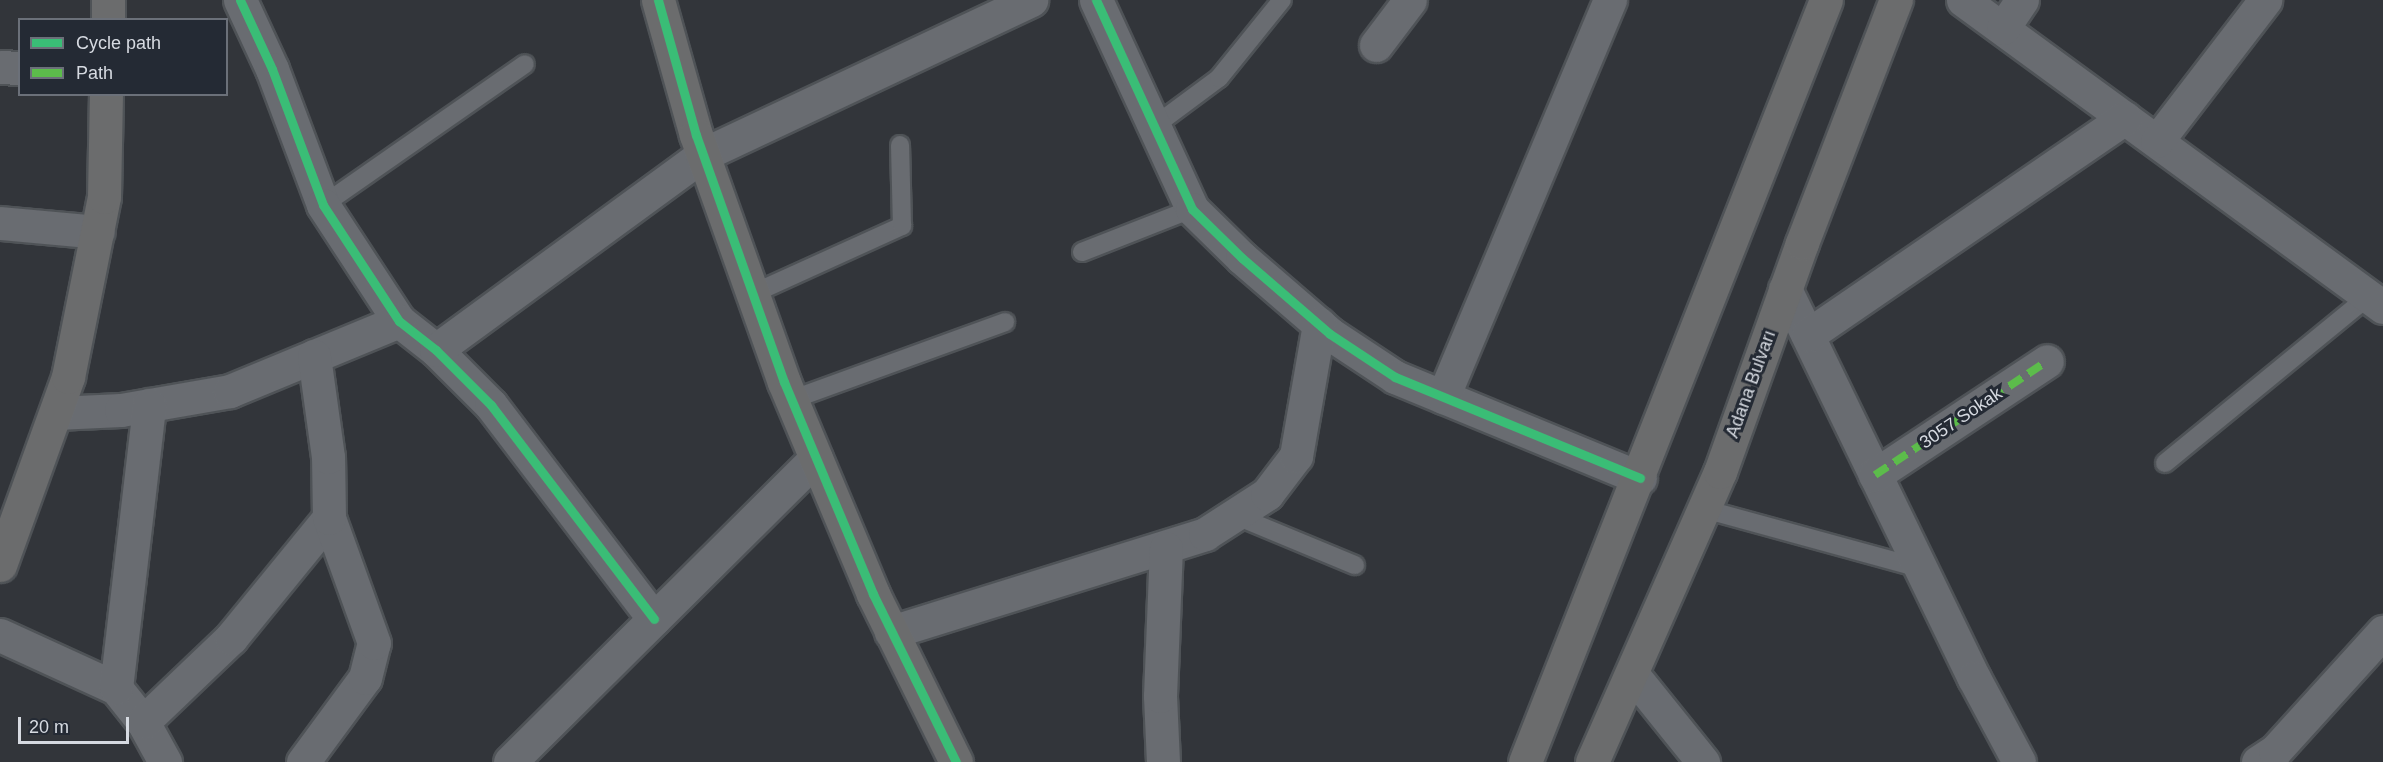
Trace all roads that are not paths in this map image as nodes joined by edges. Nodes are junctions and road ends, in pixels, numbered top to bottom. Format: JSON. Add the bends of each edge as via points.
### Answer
{"nodes":[{"id":1,"x":108,"y":0,"type":"edge"},
{"id":2,"x":240,"y":0,"type":"edge"},
{"id":3,"x":658,"y":0,"type":"edge"},
{"id":4,"x":1031,"y":0,"type":"edge"},
{"id":5,"x":1096,"y":0,"type":"edge"},
{"id":6,"x":1282,"y":0,"type":"edge"},
{"id":7,"x":1410,"y":0,"type":"edge"},
{"id":8,"x":1610,"y":0,"type":"edge"},
{"id":9,"x":1826,"y":0,"type":"edge"},
{"id":10,"x":1896,"y":0,"type":"edge"},
{"id":11,"x":1964,"y":0,"type":"edge"},
{"id":12,"x":2022,"y":0,"type":"edge"},
{"id":13,"x":2265,"y":0,"type":"edge"},
{"id":14,"x":108,"y":18,"type":"edge"},
{"id":15,"x":2002,"y":28,"type":"junction"},
{"id":16,"x":1376,"y":45,"type":"dead end"},
{"id":17,"x":525,"y":64,"type":"dead end"},
{"id":18,"x":0,"y":67,"type":"edge"},
{"id":19,"x":18,"y":68,"type":"edge"},
{"id":20,"x":106,"y":96,"type":"edge"},
{"id":21,"x":2125,"y":118,"type":"junction"},
{"id":22,"x":1153,"y":127,"type":"junction"},
{"id":23,"x":2157,"y":141,"type":"junction"},
{"id":24,"x":900,"y":145,"type":"dead end"},
{"id":25,"x":702,"y":155,"type":"junction"},
{"id":26,"x":324,"y":205,"type":"junction"},
{"id":27,"x":1192,"y":209,"type":"junction"},
{"id":28,"x":0,"y":223,"type":"edge"},
{"id":29,"x":98,"y":232,"type":"junction"},
{"id":30,"x":1082,"y":252,"type":"dead end"},
{"id":31,"x":1785,"y":289,"type":"junction"},
{"id":32,"x":752,"y":294,"type":"junction"},
{"id":33,"x":2376,"y":301,"type":"edge"},
{"id":34,"x":399,"y":321,"type":"junction"},
{"id":35,"x":1005,"y":322,"type":"dead end"},
{"id":36,"x":1319,"y":324,"type":"junction"},
{"id":37,"x":1808,"y":335,"type":"junction"},
{"id":38,"x":436,"y":350,"type":"junction"},
{"id":39,"x":314,"y":356,"type":"junction"},
{"id":40,"x":2047,"y":361,"type":"dead end"},
{"id":41,"x":1443,"y":397,"type":"junction"},
{"id":42,"x":791,"y":400,"type":"junction"},
{"id":43,"x":149,"y":405,"type":"junction"},
{"id":44,"x":56,"y":413,"type":"junction"},
{"id":45,"x":816,"y":458,"type":"junction"},
{"id":46,"x":2165,"y":464,"type":"dead end"},
{"id":47,"x":1875,"y":475,"type":"junction"},
{"id":48,"x":1640,"y":478,"type":"junction"},
{"id":49,"x":1704,"y":509,"type":"junction"},
{"id":50,"x":1234,"y":515,"type":"junction"},
{"id":51,"x":329,"y":518,"type":"junction"},
{"id":52,"x":1166,"y":548,"type":"junction"},
{"id":53,"x":0,"y":565,"type":"edge"},
{"id":54,"x":1355,"y":566,"type":"dead end"},
{"id":55,"x":1920,"y":568,"type":"junction"},
{"id":56,"x":654,"y":619,"type":"junction"},
{"id":57,"x":891,"y":632,"type":"junction"},
{"id":58,"x":2383,"y":632,"type":"edge"},
{"id":59,"x":0,"y":635,"type":"edge"},
{"id":60,"x":1633,"y":675,"type":"junction"},
{"id":61,"x":116,"y":688,"type":"junction"},
{"id":62,"x":144,"y":723,"type":"junction"},
{"id":63,"x":165,"y":762,"type":"edge"},
{"id":64,"x":303,"y":762,"type":"edge"},
{"id":65,"x":510,"y":762,"type":"edge"},
{"id":66,"x":956,"y":762,"type":"edge"},
{"id":67,"x":1163,"y":762,"type":"edge"},
{"id":68,"x":1525,"y":762,"type":"edge"},
{"id":69,"x":1592,"y":762,"type":"edge"},
{"id":70,"x":1703,"y":762,"type":"edge"},
{"id":71,"x":2019,"y":762,"type":"edge"},
{"id":72,"x":2258,"y":762,"type":"edge"}],
"edges":[{"from":1,"to":14,"type":"main road"},
{"from":2,"to":26,"type":"street","via":[[272,69]]},
{"from":3,"to":25,"type":"main road"},
{"from":4,"to":25,"type":"street"},
{"from":5,"to":22,"type":"street"},
{"from":6,"to":22,"type":"lane","via":[[1219,78]]},
{"from":7,"to":16,"type":"street"},
{"from":8,"to":41,"type":"street"},
{"from":9,"to":48,"type":"main road"},
{"from":10,"to":31,"type":"main road","name":"Adana Bulvarı"},
{"from":11,"to":15,"type":"street"},
{"from":12,"to":15,"type":"street"},
{"from":13,"to":23,"type":"street"},
{"from":15,"to":21,"type":"street"},
{"from":17,"to":26,"type":"lane"},
{"from":18,"to":19,"type":"street"},
{"from":20,"to":29,"type":"main road","via":[[104,197]]},
{"from":21,"to":23,"type":"street"},
{"from":21,"to":37,"type":"street"},
{"from":22,"to":27,"type":"street"},
{"from":23,"to":33,"type":"street"},
{"from":24,"to":32,"type":"lane","via":[[902,226]]},
{"from":25,"to":32,"type":"main road"},
{"from":25,"to":38,"type":"street"},
{"from":26,"to":34,"type":"street"},
{"from":27,"to":30,"type":"lane"},
{"from":27,"to":36,"type":"street"},
{"from":28,"to":29,"type":"street"},
{"from":29,"to":44,"type":"main road","via":[[68,377]]},
{"from":31,"to":37,"type":"street"},
{"from":31,"to":49,"type":"main road","name":"Adana Bulvarı"},
{"from":32,"to":42,"type":"main road"},
{"from":33,"to":46,"type":"lane"},
{"from":34,"to":38,"type":"street"},
{"from":34,"to":39,"type":"street"},
{"from":35,"to":42,"type":"lane"},
{"from":36,"to":41,"type":"street","via":[[1395,377]]},
{"from":36,"to":50,"type":"street","via":[[1296,456],[1268,494]]},
{"from":37,"to":47,"type":"street"},
{"from":38,"to":56,"type":"street","via":[[491,405]]},
{"from":39,"to":43,"type":"street","via":[[230,391]]},
{"from":39,"to":51,"type":"street","via":[[328,457]]},
{"from":40,"to":47,"type":"street","name":"3057 Sokak"},
{"from":41,"to":48,"type":"street"},
{"from":42,"to":45,"type":"main road"},
{"from":43,"to":44,"type":"street"},
{"from":43,"to":61,"type":"street"},
{"from":44,"to":53,"type":"main road"},
{"from":45,"to":56,"type":"street"},
{"from":45,"to":57,"type":"main road"},
{"from":47,"to":55,"type":"street"},
{"from":48,"to":68,"type":"main road"},
{"from":49,"to":55,"type":"lane"},
{"from":49,"to":60,"type":"main road","name":"Adana Bulvarı"},
{"from":50,"to":52,"type":"street","via":[[1204,534]]},
{"from":50,"to":54,"type":"lane"},
{"from":51,"to":62,"type":"street","via":[[231,638]]},
{"from":51,"to":64,"type":"street","via":[[374,643],[365,678]]},
{"from":52,"to":57,"type":"street"},
{"from":52,"to":67,"type":"street","via":[[1160,696]]},
{"from":55,"to":71,"type":"street"},
{"from":56,"to":65,"type":"street"},
{"from":57,"to":66,"type":"main road"},
{"from":58,"to":72,"type":"street","via":[[2275,751]]},
{"from":59,"to":61,"type":"street"},
{"from":60,"to":69,"type":"main road","name":"Adana Bulvarı"},
{"from":60,"to":70,"type":"street"},
{"from":61,"to":62,"type":"street"},
{"from":62,"to":63,"type":"street"}]}
